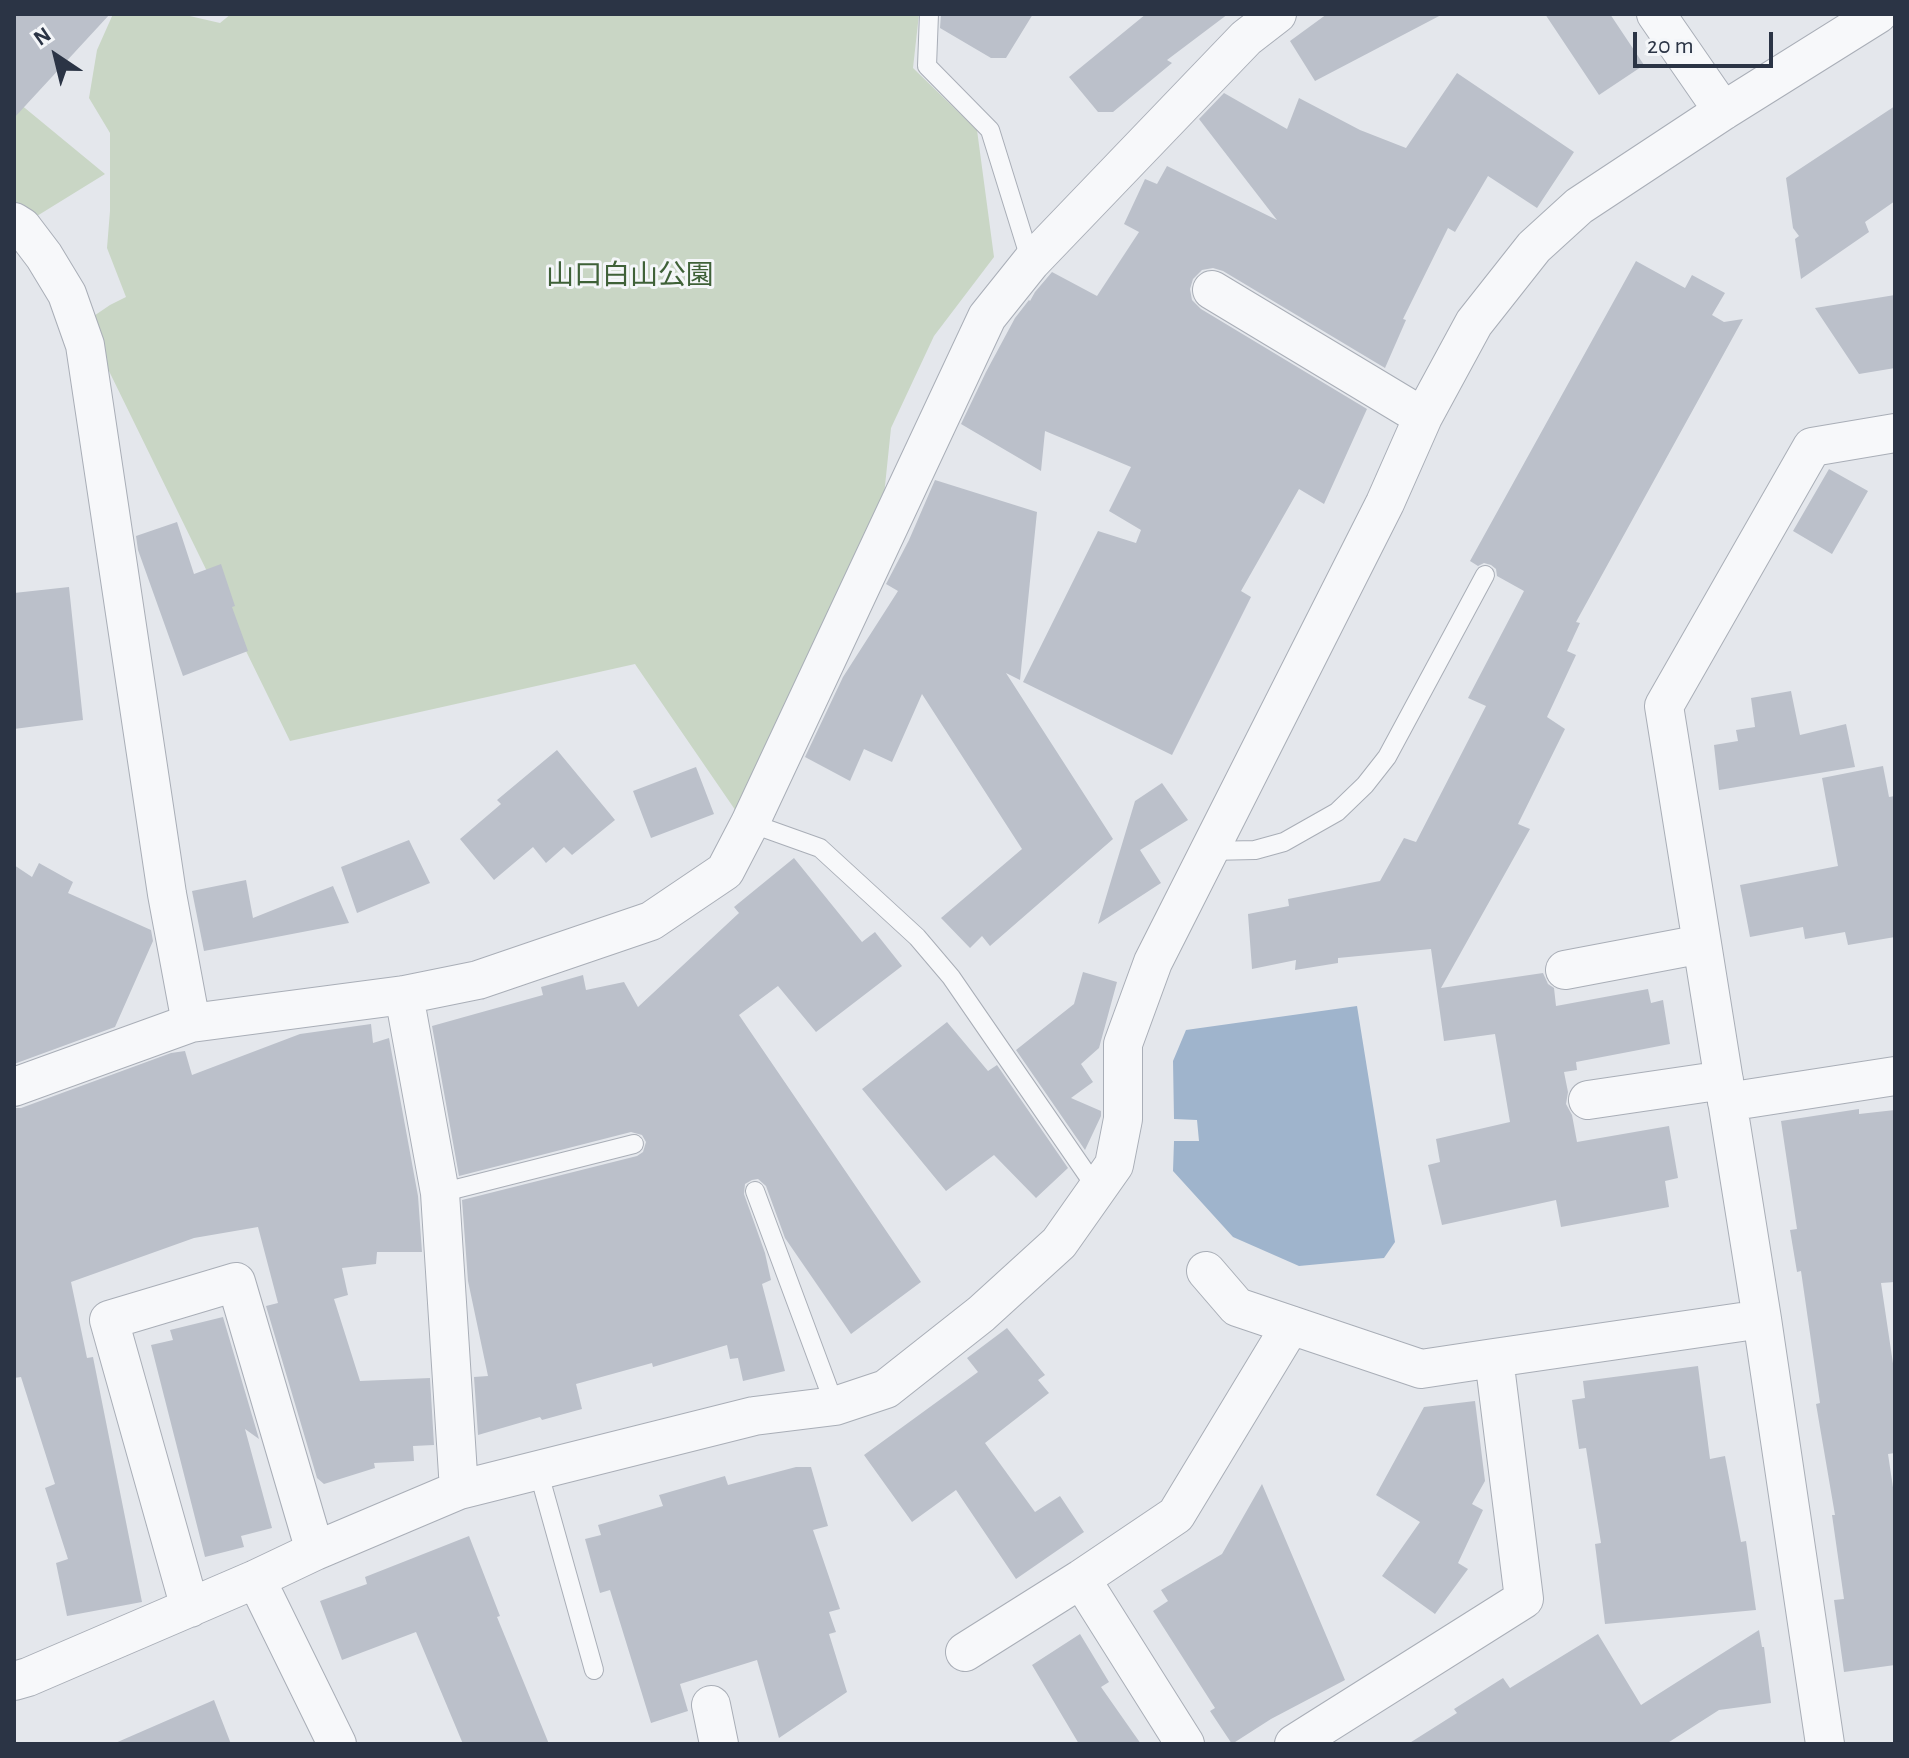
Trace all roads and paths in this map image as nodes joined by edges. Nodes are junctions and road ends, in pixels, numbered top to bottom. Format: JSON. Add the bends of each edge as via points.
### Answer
{"nodes":[{"id":1,"x":929,"y":14,"type":"edge"},
{"id":2,"x":1277,"y":14,"type":"edge"},
{"id":3,"x":1656,"y":14,"type":"edge"},
{"id":4,"x":1865,"y":18,"type":"edge"},
{"id":5,"x":1723,"y":111,"type":"junction"},
{"id":6,"x":14,"y":222,"type":"edge"},
{"id":7,"x":1031,"y":262,"type":"junction"},
{"id":8,"x":1212,"y":290,"type":"dead end"},
{"id":9,"x":1423,"y":417,"type":"junction"},
{"id":10,"x":1895,"y":435,"type":"edge"},
{"id":11,"x":1485,"y":575,"type":"dead end"},
{"id":12,"x":750,"y":823,"type":"junction"},
{"id":13,"x":1209,"y":851,"type":"junction"},
{"id":14,"x":1702,"y":944,"type":"junction"},
{"id":15,"x":1565,"y":970,"type":"dead end"},
{"id":16,"x":404,"y":995,"type":"junction"},
{"id":17,"x":191,"y":1023,"type":"junction"},
{"id":18,"x":1895,"y":1076,"type":"edge"},
{"id":19,"x":14,"y":1087,"type":"edge"},
{"id":20,"x":1725,"y":1091,"type":"junction"},
{"id":21,"x":1588,"y":1100,"type":"dead end"},
{"id":22,"x":634,"y":1144,"type":"dead end"},
{"id":23,"x":1097,"y":1189,"type":"junction"},
{"id":24,"x":755,"y":1191,"type":"dead end"},
{"id":25,"x":440,"y":1193,"type":"junction"},
{"id":26,"x":1206,"y":1271,"type":"dead end"},
{"id":27,"x":1762,"y":1319,"type":"junction"},
{"id":28,"x":1291,"y":1325,"type":"junction"},
{"id":29,"x":1494,"y":1358,"type":"junction"},
{"id":30,"x":835,"y":1406,"type":"junction"},
{"id":31,"x":538,"y":1470,"type":"junction"},
{"id":32,"x":459,"y":1490,"type":"junction"},
{"id":33,"x":315,"y":1551,"type":"junction"},
{"id":34,"x":256,"y":1579,"type":"junction"},
{"id":35,"x":1081,"y":1579,"type":"junction"},
{"id":36,"x":190,"y":1608,"type":"junction"},
{"id":37,"x":965,"y":1652,"type":"dead end"},
{"id":38,"x":594,"y":1670,"type":"dead end"},
{"id":39,"x":14,"y":1681,"type":"edge"},
{"id":40,"x":711,"y":1705,"type":"dead end"},
{"id":41,"x":337,"y":1744,"type":"edge"},
{"id":42,"x":719,"y":1744,"type":"edge"},
{"id":43,"x":1185,"y":1744,"type":"edge"},
{"id":44,"x":1294,"y":1744,"type":"edge"},
{"id":45,"x":1825,"y":1744,"type":"edge"}],
"edges":[{"from":1,"to":7,"type":"lane","via":[[927,66],[990,130]]},
{"from":2,"to":7,"type":"street","via":[[1246,38]]},
{"from":3,"to":5,"type":"street"},
{"from":4,"to":5,"type":"street"},
{"from":5,"to":9,"type":"street","via":[[1579,206],[1534,247],[1474,323]]},
{"from":6,"to":17,"type":"street","via":[[44,256],[67,294],[85,345]]},
{"from":7,"to":12,"type":"street","via":[[987,317]]},
{"from":8,"to":9,"type":"street"},
{"from":9,"to":13,"type":"street"},
{"from":10,"to":14,"type":"street","via":[[1812,447],[1664,706]]},
{"from":11,"to":13,"type":"lane","via":[[1387,757],[1365,785],[1337,812],[1284,842],[1255,850]]},
{"from":12,"to":16,"type":"street","via":[[725,871],[651,921],[478,980]]},
{"from":12,"to":23,"type":"lane","via":[[820,848],[917,937],[951,977]]},
{"from":13,"to":23,"type":"street","via":[[1153,962],[1123,1044],[1123,1119],[1114,1165]]},
{"from":14,"to":15,"type":"street"},
{"from":14,"to":20,"type":"street"},
{"from":16,"to":17,"type":"street"},
{"from":16,"to":25,"type":"street"},
{"from":17,"to":19,"type":"street"},
{"from":18,"to":20,"type":"street"},
{"from":20,"to":21,"type":"street"},
{"from":20,"to":27,"type":"street"},
{"from":22,"to":25,"type":"lane"},
{"from":23,"to":30,"type":"street","via":[[1059,1243],[981,1314],[886,1389]]},
{"from":24,"to":30,"type":"lane"},
{"from":25,"to":32,"type":"street"},
{"from":26,"to":28,"type":"street","via":[[1237,1307]]},
{"from":27,"to":29,"type":"street"},
{"from":27,"to":45,"type":"street"},
{"from":28,"to":29,"type":"street","via":[[1421,1369]]},
{"from":28,"to":35,"type":"street","via":[[1176,1515]]},
{"from":29,"to":44,"type":"street","via":[[1524,1599]]},
{"from":30,"to":31,"type":"street","via":[[754,1416]]},
{"from":31,"to":32,"type":"street"},
{"from":31,"to":38,"type":"lane"},
{"from":32,"to":33,"type":"street"},
{"from":33,"to":34,"type":"street"},
{"from":33,"to":36,"type":"street","via":[[236,1282],[109,1320]]},
{"from":34,"to":36,"type":"street"},
{"from":34,"to":41,"type":"street"},
{"from":35,"to":37,"type":"street"},
{"from":35,"to":43,"type":"street"},
{"from":36,"to":39,"type":"street"},
{"from":40,"to":42,"type":"street"}]}
